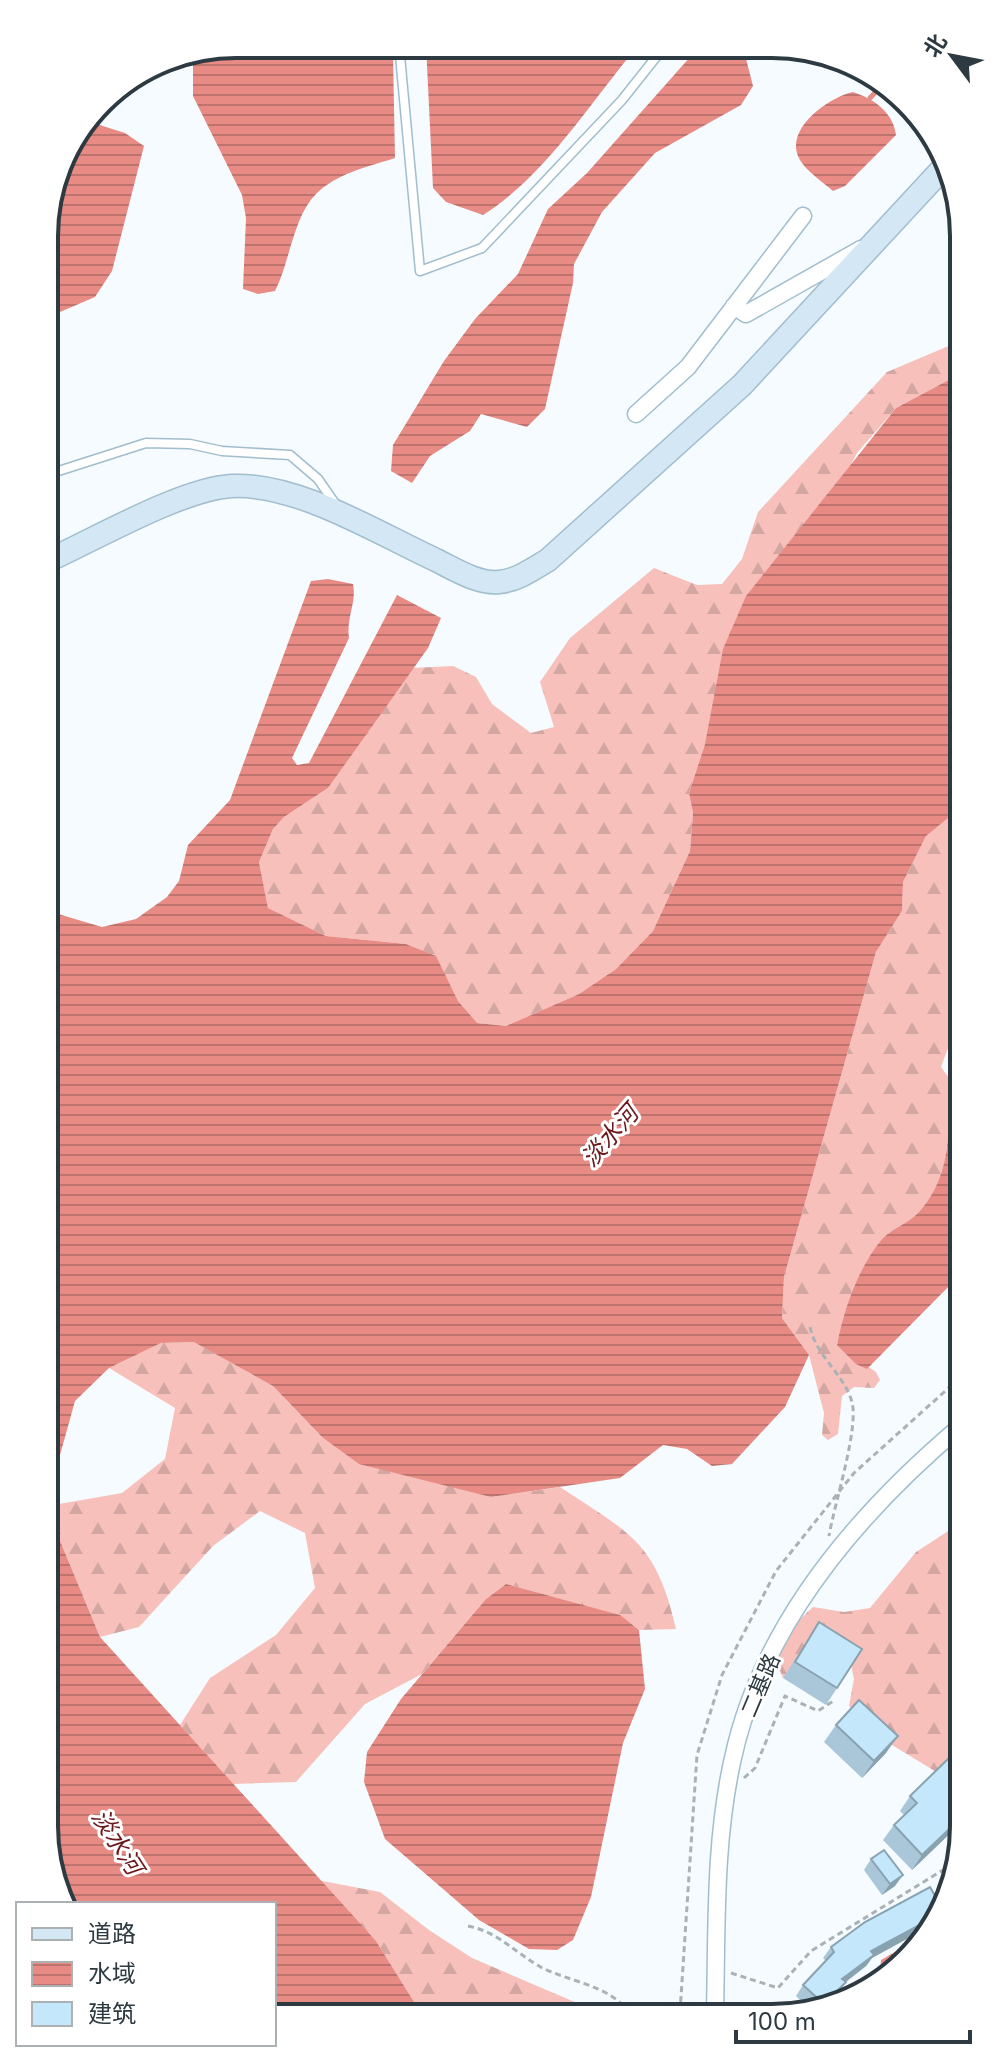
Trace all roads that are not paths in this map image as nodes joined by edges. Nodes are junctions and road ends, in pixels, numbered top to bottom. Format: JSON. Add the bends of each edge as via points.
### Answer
{"nodes":[{"id":1,"x":400,"y":58,"type":"edge"},
{"id":2,"x":655,"y":58,"type":"edge"},
{"id":3,"x":938,"y":174,"type":"edge"},
{"id":4,"x":803,"y":216,"type":"dead end"},
{"id":5,"x":876,"y":241,"type":"junction"},
{"id":6,"x":734,"y":306,"type":"junction"},
{"id":7,"x":636,"y":414,"type":"dead end"},
{"id":8,"x":58,"y":471,"type":"edge"},
{"id":9,"x":345,"y":519,"type":"junction"},
{"id":10,"x":58,"y":556,"type":"edge"},
{"id":11,"x":950,"y":1436,"type":"edge"},
{"id":12,"x":715,"y":2004,"type":"edge"}],
"edges":[{"from":1,"to":2,"type":"lane","via":[[420,271],[482,248]]},
{"from":3,"to":5,"type":"street"},
{"from":4,"to":6,"type":"street"},
{"from":5,"to":6,"type":"street","via":[[746,314]]},
{"from":5,"to":9,"type":"street","via":[[742,385],[548,560],[518,577],[497,583],[467,575]]},
{"from":6,"to":7,"type":"street","via":[[688,367]]},
{"from":8,"to":9,"type":"lane","via":[[146,443],[290,455],[318,479]]},
{"from":9,"to":10,"type":"street","via":[[272,489],[231,486],[188,497]]},
{"from":11,"to":12,"type":"street","name":"二基路","via":[[874,1507],[803,1601],[783,1632],[745,1717],[729,1782],[718,1875]]}]}
